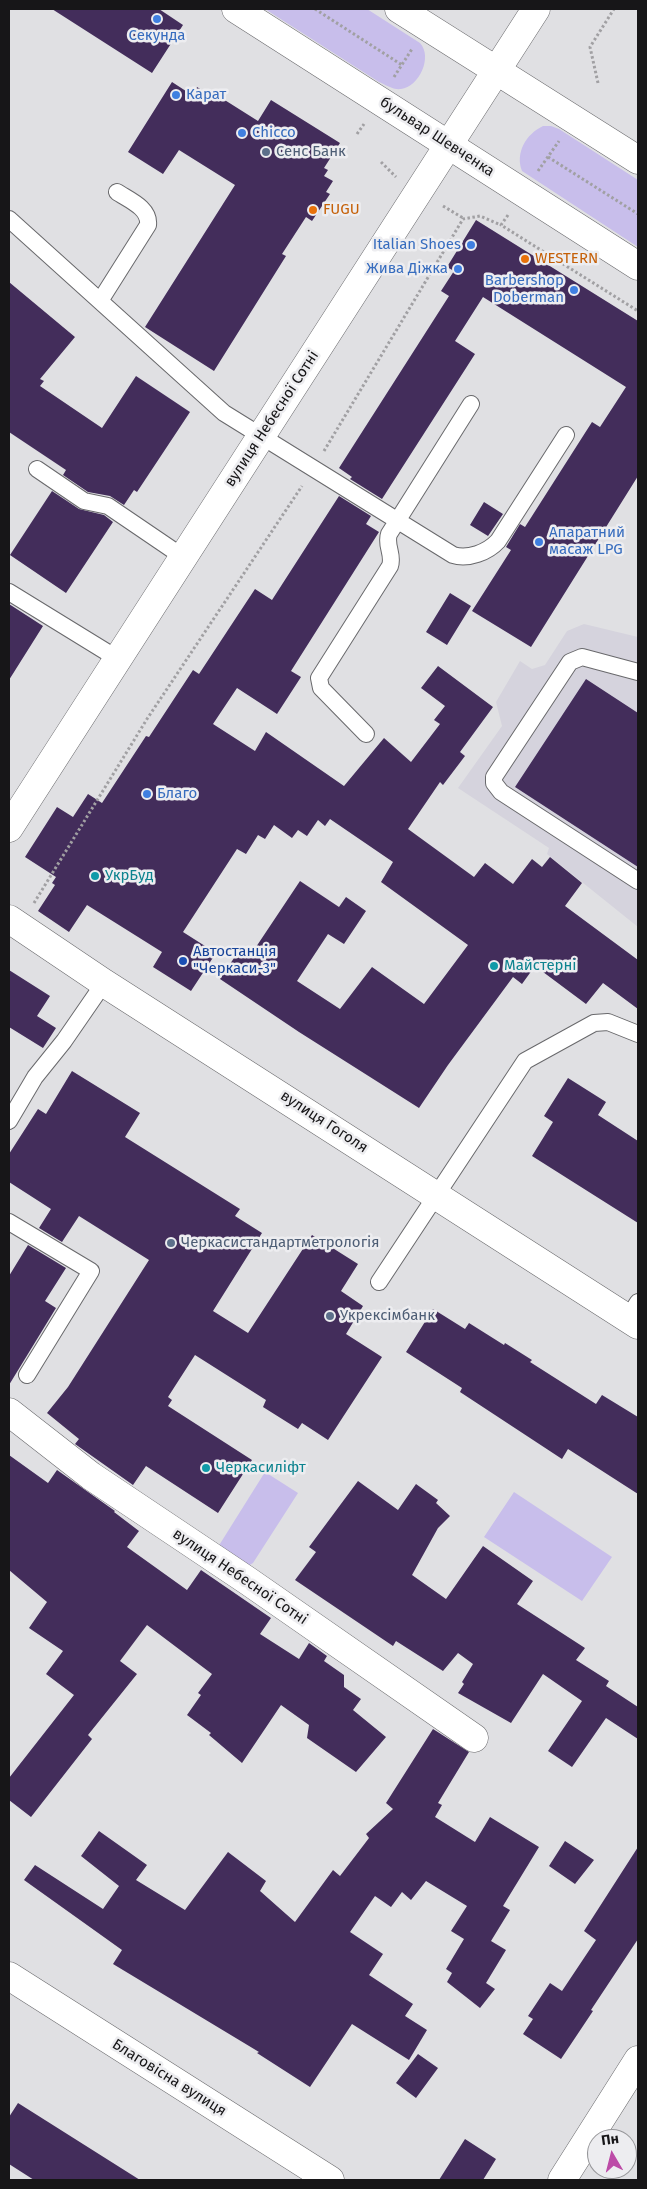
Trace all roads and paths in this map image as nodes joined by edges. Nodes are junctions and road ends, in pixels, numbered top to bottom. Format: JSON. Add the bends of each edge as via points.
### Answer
{"nodes":[{"id":1,"x":236,"y":9,"type":"edge"},
{"id":2,"x":315,"y":9,"type":"edge"},
{"id":3,"x":399,"y":9,"type":"edge"},
{"id":4,"x":536,"y":9,"type":"edge"},
{"id":5,"x":614,"y":9,"type":"edge"},
{"id":6,"x":418,"y":41,"type":"dead end"},
{"id":7,"x":402,"y":65,"type":"junction"},
{"id":8,"x":497,"y":70,"type":"junction"},
{"id":9,"x":393,"y":79,"type":"dead end"},
{"id":10,"x":598,"y":83,"type":"dead end"},
{"id":11,"x":562,"y":137,"type":"dead end"},
{"id":12,"x":449,"y":144,"type":"junction"},
{"id":13,"x":548,"y":156,"type":"junction"},
{"id":14,"x":638,"y":160,"type":"edge"},
{"id":15,"x":381,"y":162,"type":"dead end"},
{"id":16,"x":535,"y":176,"type":"dead end"},
{"id":17,"x":402,"y":183,"type":"dead end"},
{"id":18,"x":117,"y":192,"type":"dead end"},
{"id":19,"x":436,"y":202,"type":"dead end"},
{"id":20,"x":510,"y":211,"type":"dead end"},
{"id":21,"x":638,"y":214,"type":"edge"},
{"id":22,"x":463,"y":218,"type":"junction"},
{"id":23,"x":9,"y":219,"type":"edge"},
{"id":24,"x":501,"y":225,"type":"junction"},
{"id":25,"x":638,"y":266,"type":"edge"},
{"id":26,"x":100,"y":301,"type":"junction"},
{"id":27,"x":638,"y":312,"type":"edge"},
{"id":28,"x":471,"y":404,"type":"dead end"},
{"id":29,"x":566,"y":436,"type":"dead end"},
{"id":30,"x":260,"y":437,"type":"junction"},
{"id":31,"x":37,"y":470,"type":"dead end"},
{"id":32,"x":313,"y":470,"type":"junction"},
{"id":33,"x":397,"y":521,"type":"junction"},
{"id":34,"x":183,"y":557,"type":"junction"},
{"id":35,"x":9,"y":592,"type":"edge"},
{"id":36,"x":118,"y":659,"type":"junction"},
{"id":37,"x":638,"y":672,"type":"edge"},
{"id":38,"x":366,"y":734,"type":"dead end"},
{"id":39,"x":9,"y":828,"type":"edge"},
{"id":40,"x":638,"y":881,"type":"edge"},
{"id":41,"x":19,"y":915,"type":"edge"},
{"id":42,"x":104,"y":983,"type":"junction"},
{"id":43,"x":638,"y":1034,"type":"edge"},
{"id":44,"x":9,"y":1121,"type":"edge"},
{"id":45,"x":437,"y":1195,"type":"junction"},
{"id":46,"x":9,"y":1222,"type":"edge"},
{"id":47,"x":379,"y":1282,"type":"dead end"},
{"id":48,"x":635,"y":1315,"type":"edge"},
{"id":49,"x":28,"y":1376,"type":"dead end"},
{"id":50,"x":9,"y":1412,"type":"edge"},
{"id":51,"x":474,"y":1738,"type":"dead end"},
{"id":52,"x":9,"y":1976,"type":"edge"},
{"id":53,"x":638,"y":2060,"type":"edge"},
{"id":54,"x":330,"y":2180,"type":"edge"},
{"id":55,"x":562,"y":2180,"type":"edge"}],
"edges":[{"from":1,"to":12,"type":"street","name":"бульвар Шевченка"},
{"from":2,"to":7,"type":"path"},
{"from":3,"to":8,"type":"street"},
{"from":4,"to":8,"type":"street","name":"вулиця Небесної Сотні"},
{"from":5,"to":10,"type":"path","via":[[590,47]]},
{"from":6,"to":7,"type":"path"},
{"from":7,"to":9,"type":"path"},
{"from":8,"to":12,"type":"street","name":"вулиця Небесної Сотні"},
{"from":8,"to":14,"type":"street"},
{"from":11,"to":13,"type":"path"},
{"from":12,"to":25,"type":"street","name":"бульвар Шевченка"},
{"from":12,"to":30,"type":"street","name":"вулиця Небесної Сотні"},
{"from":13,"to":16,"type":"path"},
{"from":13,"to":21,"type":"path"},
{"from":15,"to":17,"type":"path"},
{"from":18,"to":26,"type":"lane","via":[[146,212],[148,224]]},
{"from":19,"to":22,"type":"path"},
{"from":20,"to":24,"type":"path"},
{"from":22,"to":24,"type":"path","via":[[480,216]]},
{"from":22,"to":32,"type":"path"},
{"from":23,"to":26,"type":"lane"},
{"from":24,"to":27,"type":"path"},
{"from":26,"to":30,"type":"lane","via":[[213,404]]},
{"from":28,"to":33,"type":"lane"},
{"from":29,"to":33,"type":"lane","via":[[498,541],[486,551],[458,557]]},
{"from":30,"to":32,"type":"lane"},
{"from":30,"to":34,"type":"street","name":"вулиця Небесної Сотні"},
{"from":31,"to":34,"type":"lane","via":[[84,501],[108,506]]},
{"from":32,"to":33,"type":"lane"},
{"from":32,"to":41,"type":"path"},
{"from":33,"to":38,"type":"lane","via":[[387,539],[390,566],[319,678],[321,688]]},
{"from":34,"to":36,"type":"street","name":"вулиця Небесної Сотні"},
{"from":35,"to":36,"type":"lane"},
{"from":36,"to":39,"type":"street","name":"вулиця Небесної Сотні"},
{"from":37,"to":40,"type":"lane","via":[[582,658],[570,662],[494,778],[494,783],[501,792]]},
{"from":41,"to":42,"type":"street","name":"вулиця Гоголя"},
{"from":42,"to":44,"type":"lane","via":[[35,1077]]},
{"from":42,"to":45,"type":"street","name":"вулиця Гоголя"},
{"from":43,"to":45,"type":"lane","via":[[616,1024],[594,1023],[525,1061]]},
{"from":45,"to":47,"type":"lane"},
{"from":45,"to":48,"type":"street","name":"вулиця Гоголя"},
{"from":46,"to":49,"type":"lane","via":[[91,1271]]},
{"from":50,"to":51,"type":"street","name":"вулиця Небесної Сотні","via":[[91,1476]]},
{"from":52,"to":54,"type":"street","name":"Благовісна вулиця"},
{"from":53,"to":55,"type":"street"}]}
